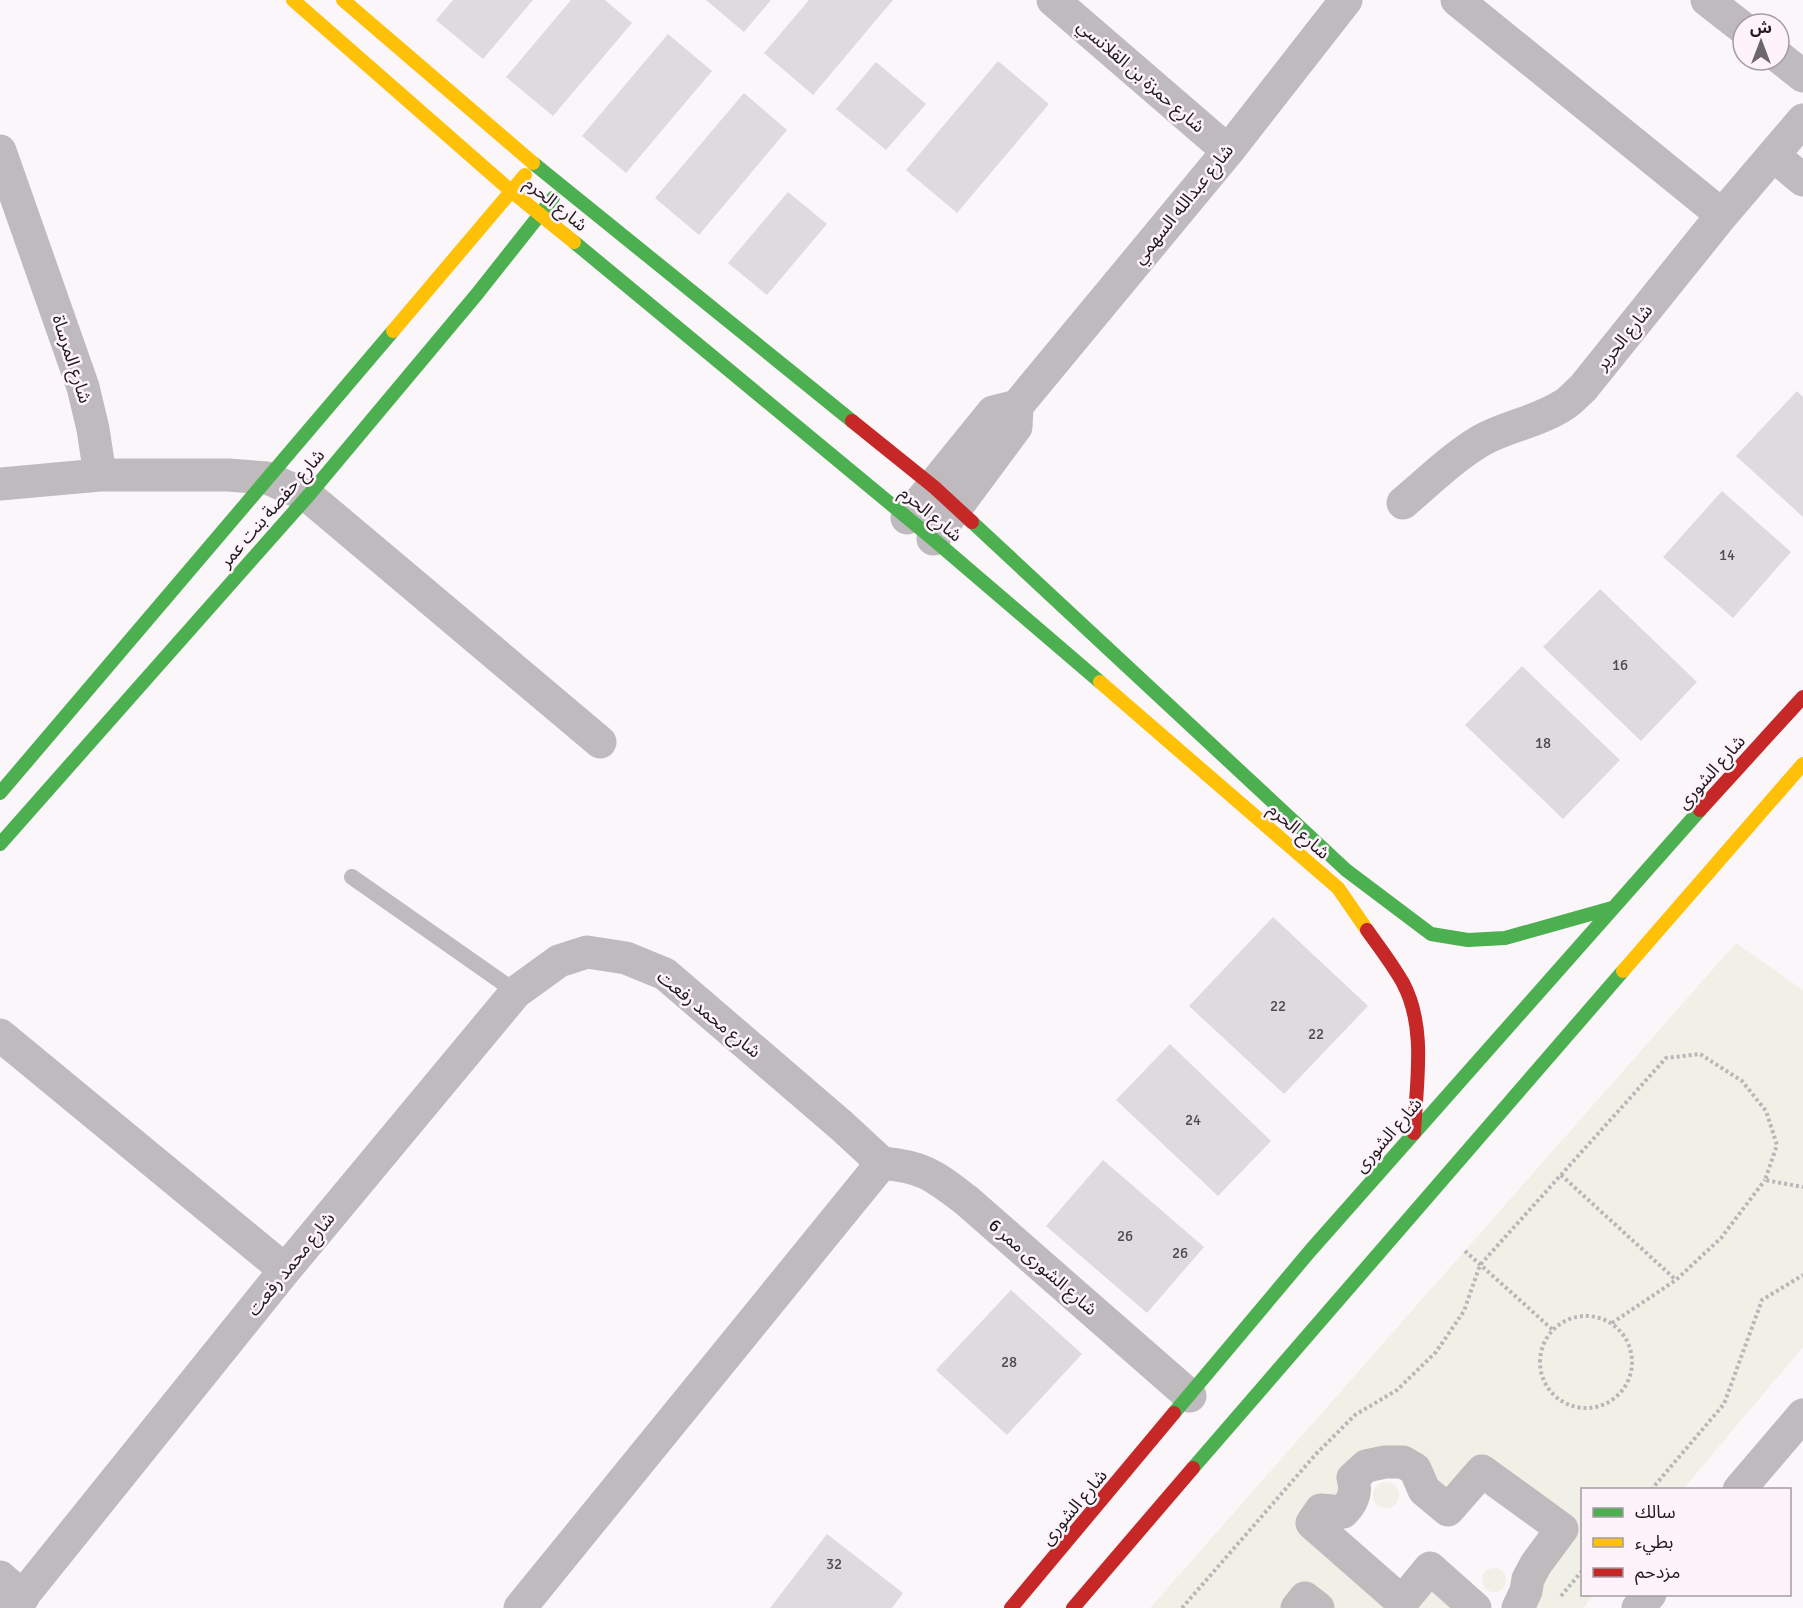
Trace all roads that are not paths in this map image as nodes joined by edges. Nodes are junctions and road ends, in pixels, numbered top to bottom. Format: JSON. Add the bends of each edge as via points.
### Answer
{"nodes":[{"id":1,"x":293,"y":0,"type":"edge"},
{"id":2,"x":343,"y":0,"type":"edge"},
{"id":3,"x":1053,"y":0,"type":"edge"},
{"id":4,"x":1346,"y":0,"type":"edge"},
{"id":5,"x":1457,"y":0,"type":"edge"},
{"id":6,"x":1707,"y":0,"type":"edge"},
{"id":7,"x":1731,"y":19,"type":"edge"},
{"id":8,"x":1791,"y":66,"type":"edge"},
{"id":9,"x":1803,"y":76,"type":"edge"},
{"id":10,"x":1803,"y":120,"type":"edge"},
{"id":11,"x":0,"y":150,"type":"edge"},
{"id":12,"x":1228,"y":151,"type":"junction"},
{"id":13,"x":1773,"y":155,"type":"junction"},
{"id":14,"x":534,"y":164,"type":"junction"},
{"id":15,"x":1803,"y":180,"type":"edge"},
{"id":16,"x":562,"y":187,"type":"junction"},
{"id":17,"x":511,"y":191,"type":"junction"},
{"id":18,"x":540,"y":214,"type":"junction"},
{"id":19,"x":1722,"y":215,"type":"junction"},
{"id":20,"x":100,"y":475,"type":"junction"},
{"id":21,"x":267,"y":478,"type":"junction"},
{"id":22,"x":0,"y":484,"type":"edge"},
{"id":23,"x":308,"y":496,"type":"junction"},
{"id":24,"x":945,"y":497,"type":"junction"},
{"id":25,"x":1403,"y":503,"type":"dead end"},
{"id":26,"x":907,"y":518,"type":"junction"},
{"id":27,"x":933,"y":539,"type":"junction"},
{"id":28,"x":1803,"y":697,"type":"edge"},
{"id":29,"x":600,"y":742,"type":"dead end"},
{"id":30,"x":1803,"y":764,"type":"edge"},
{"id":31,"x":0,"y":793,"type":"edge"},
{"id":32,"x":0,"y":844,"type":"edge"},
{"id":33,"x":352,"y":878,"type":"dead end"},
{"id":34,"x":1612,"y":908,"type":"junction"},
{"id":35,"x":516,"y":992,"type":"junction"},
{"id":36,"x":0,"y":1035,"type":"edge"},
{"id":37,"x":1414,"y":1133,"type":"junction"},
{"id":38,"x":882,"y":1163,"type":"junction"},
{"id":39,"x":285,"y":1270,"type":"junction"},
{"id":40,"x":1191,"y":1396,"type":"junction"},
{"id":41,"x":1803,"y":1415,"type":"edge"},
{"id":42,"x":1741,"y":1488,"type":"edge"},
{"id":43,"x":12,"y":1594,"type":"edge"},
{"id":44,"x":1648,"y":1596,"type":"edge"},
{"id":45,"x":520,"y":1608,"type":"edge"},
{"id":46,"x":1011,"y":1608,"type":"edge"},
{"id":47,"x":1073,"y":1608,"type":"edge"},
{"id":48,"x":1297,"y":1608,"type":"edge"},
{"id":49,"x":1318,"y":1608,"type":"edge"},
{"id":50,"x":1475,"y":1608,"type":"edge"},
{"id":51,"x":1518,"y":1608,"type":"edge"},
{"id":52,"x":1638,"y":1608,"type":"edge"}],
"edges":[{"from":1,"to":17,"type":"street","name":"شارع الحرم"},
{"from":2,"to":14,"type":"street","name":"شارع الحرم"},
{"from":3,"to":12,"type":"street","name":"شارع حمزة بن القلانسي"},
{"from":4,"to":12,"type":"street","name":"شارع عبدالله السهمي"},
{"from":5,"to":19,"type":"street"},
{"from":6,"to":7,"type":"street"},
{"from":8,"to":9,"type":"street"},
{"from":10,"to":13,"type":"street","name":"شارع الحرير"},
{"from":11,"to":20,"type":"street","name":"شارع المرساة","via":[[83,387]]},
{"from":12,"to":24,"type":"street","name":"شارع عبدالله السهمي","via":[[1017,406],[1016,427]]},
{"from":13,"to":15,"type":"street"},
{"from":13,"to":19,"type":"street","name":"شارع الحرير"},
{"from":14,"to":16,"type":"street","name":"شارع الحرم"},
{"from":14,"to":17,"type":"street","name":"شارع حفصة بنت عمر"},
{"from":16,"to":18,"type":"street","name":"شارع حفصة بنت عمر"},
{"from":16,"to":24,"type":"street","name":"شارع الحرم"},
{"from":17,"to":18,"type":"street","name":"شارع الحرم"},
{"from":17,"to":21,"type":"street","name":"شارع حفصة بنت عمر"},
{"from":18,"to":23,"type":"street","name":"شارع حفصة بنت عمر"},
{"from":18,"to":26,"type":"street","name":"شارع الحرم"},
{"from":19,"to":25,"type":"street","name":"شارع الحرير","via":[[1583,388],[1564,406],[1481,441]]},
{"from":20,"to":21,"type":"street"},
{"from":20,"to":22,"type":"street"},
{"from":21,"to":23,"type":"street"},
{"from":21,"to":31,"type":"street","name":"شارع حفصة بنت عمر"},
{"from":23,"to":29,"type":"street"},
{"from":23,"to":32,"type":"street","name":"شارع حفصة بنت عمر"},
{"from":24,"to":26,"type":"street","name":"شارع عبدالله السهمي"},
{"from":24,"to":27,"type":"street","name":"شارع عبدالله السهمي"},
{"from":24,"to":34,"type":"street","name":"شارع الحرم","via":[[1346,870],[1431,934],[1467,940],[1505,938]]},
{"from":26,"to":27,"type":"street","name":"شارع الحرم"},
{"from":27,"to":37,"type":"street","name":"شارع الحرم","via":[[1338,888],[1403,983],[1414,1011],[1418,1045]]},
{"from":28,"to":34,"type":"street","name":"شارع الشورى"},
{"from":30,"to":47,"type":"street"},
{"from":33,"to":35,"type":"lane"},
{"from":34,"to":37,"type":"street","name":"شارع الشورى"},
{"from":35,"to":38,"type":"street","name":"شارع محمد رفعت","via":[[559,961],[587,952],[626,958],[664,974]]},
{"from":35,"to":39,"type":"street","name":"شارع محمد رفعت"},
{"from":36,"to":39,"type":"street"},
{"from":37,"to":40,"type":"street","name":"شارع الشورى","via":[[1310,1251]]},
{"from":38,"to":40,"type":"street","name":"شارع الشورى ممر 6","via":[[908,1166],[932,1175],[966,1200]]},
{"from":38,"to":45,"type":"street"},
{"from":39,"to":43,"type":"street","name":"شارع محمد رفعت"},
{"from":40,"to":46,"type":"street","name":"شارع الشورى"},
{"from":41,"to":42,"type":"street"},
{"from":44,"to":52,"type":"street"},
{"from":48,"to":49,"type":"street","via":[[1305,1598]]},
{"from":50,"to":51,"type":"street","via":[[1430,1568],[1402,1602],[1312,1524],[1321,1510],[1343,1512],[1352,1503],[1356,1486],[1353,1478],[1366,1466],[1403,1462],[1415,1469],[1424,1490],[1448,1510],[1482,1471],[1562,1530],[1536,1564]]}]}
